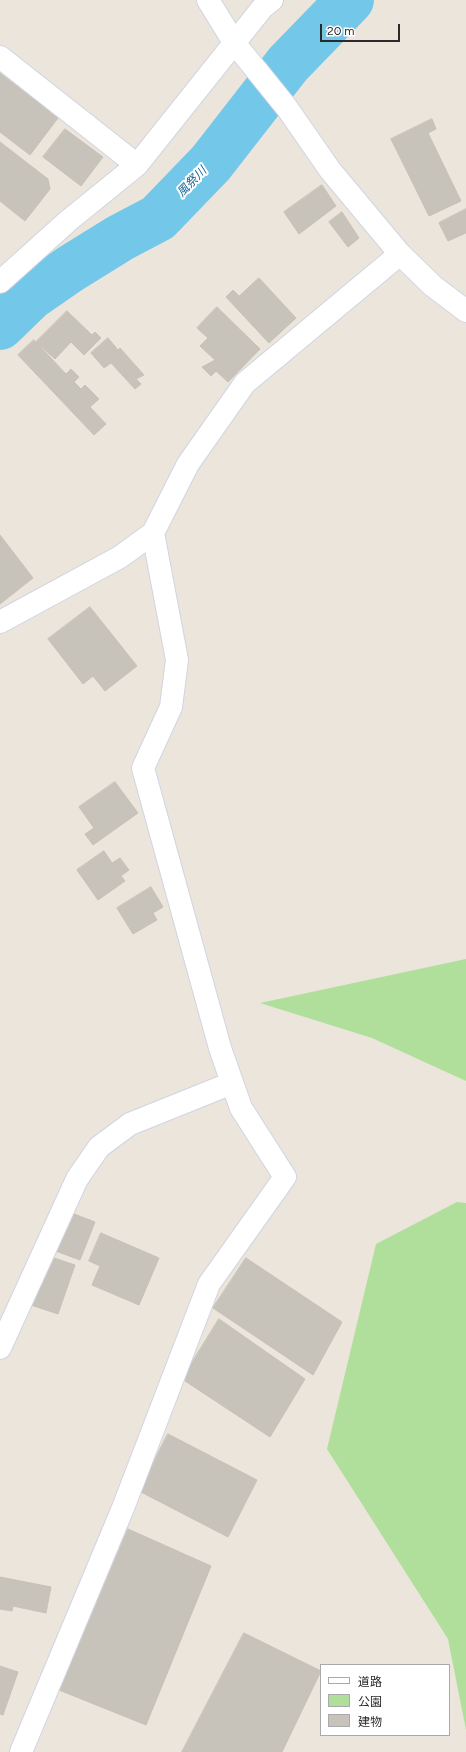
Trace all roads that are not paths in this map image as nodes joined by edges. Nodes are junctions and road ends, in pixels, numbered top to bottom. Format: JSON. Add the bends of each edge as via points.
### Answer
{"nodes":[{"id":1,"x":208,"y":0,"type":"edge"},
{"id":2,"x":272,"y":0,"type":"edge"},
{"id":3,"x":235,"y":44,"type":"junction"},
{"id":4,"x":0,"y":57,"type":"edge"},
{"id":5,"x":137,"y":165,"type":"junction"},
{"id":6,"x":400,"y":254,"type":"junction"},
{"id":7,"x":0,"y":282,"type":"edge"},
{"id":8,"x":466,"y":310,"type":"edge"},
{"id":9,"x":153,"y":533,"type":"junction"},
{"id":10,"x":0,"y":622,"type":"edge"},
{"id":11,"x":232,"y":1083,"type":"junction"},
{"id":12,"x":0,"y":1348,"type":"edge"},
{"id":13,"x":21,"y":1752,"type":"edge"}],
"edges":[{"from":1,"to":3,"type":"street"},
{"from":2,"to":3,"type":"street","via":[[263,7]]},
{"from":3,"to":5,"type":"street"},
{"from":3,"to":6,"type":"street","via":[[287,108],[330,170]]},
{"from":4,"to":5,"type":"street"},
{"from":5,"to":7,"type":"street","via":[[68,221]]},
{"from":6,"to":8,"type":"street","via":[[433,286]]},
{"from":6,"to":9,"type":"street","via":[[245,383],[188,464]]},
{"from":9,"to":10,"type":"street","via":[[120,558]]},
{"from":9,"to":11,"type":"street","via":[[177,660],[170,707],[143,768],[220,1048]]},
{"from":11,"to":12,"type":"street","via":[[130,1124],[99,1147],[77,1180]]},
{"from":11,"to":13,"type":"street","via":[[241,1108],[285,1177],[209,1284],[123,1508]]}]}
